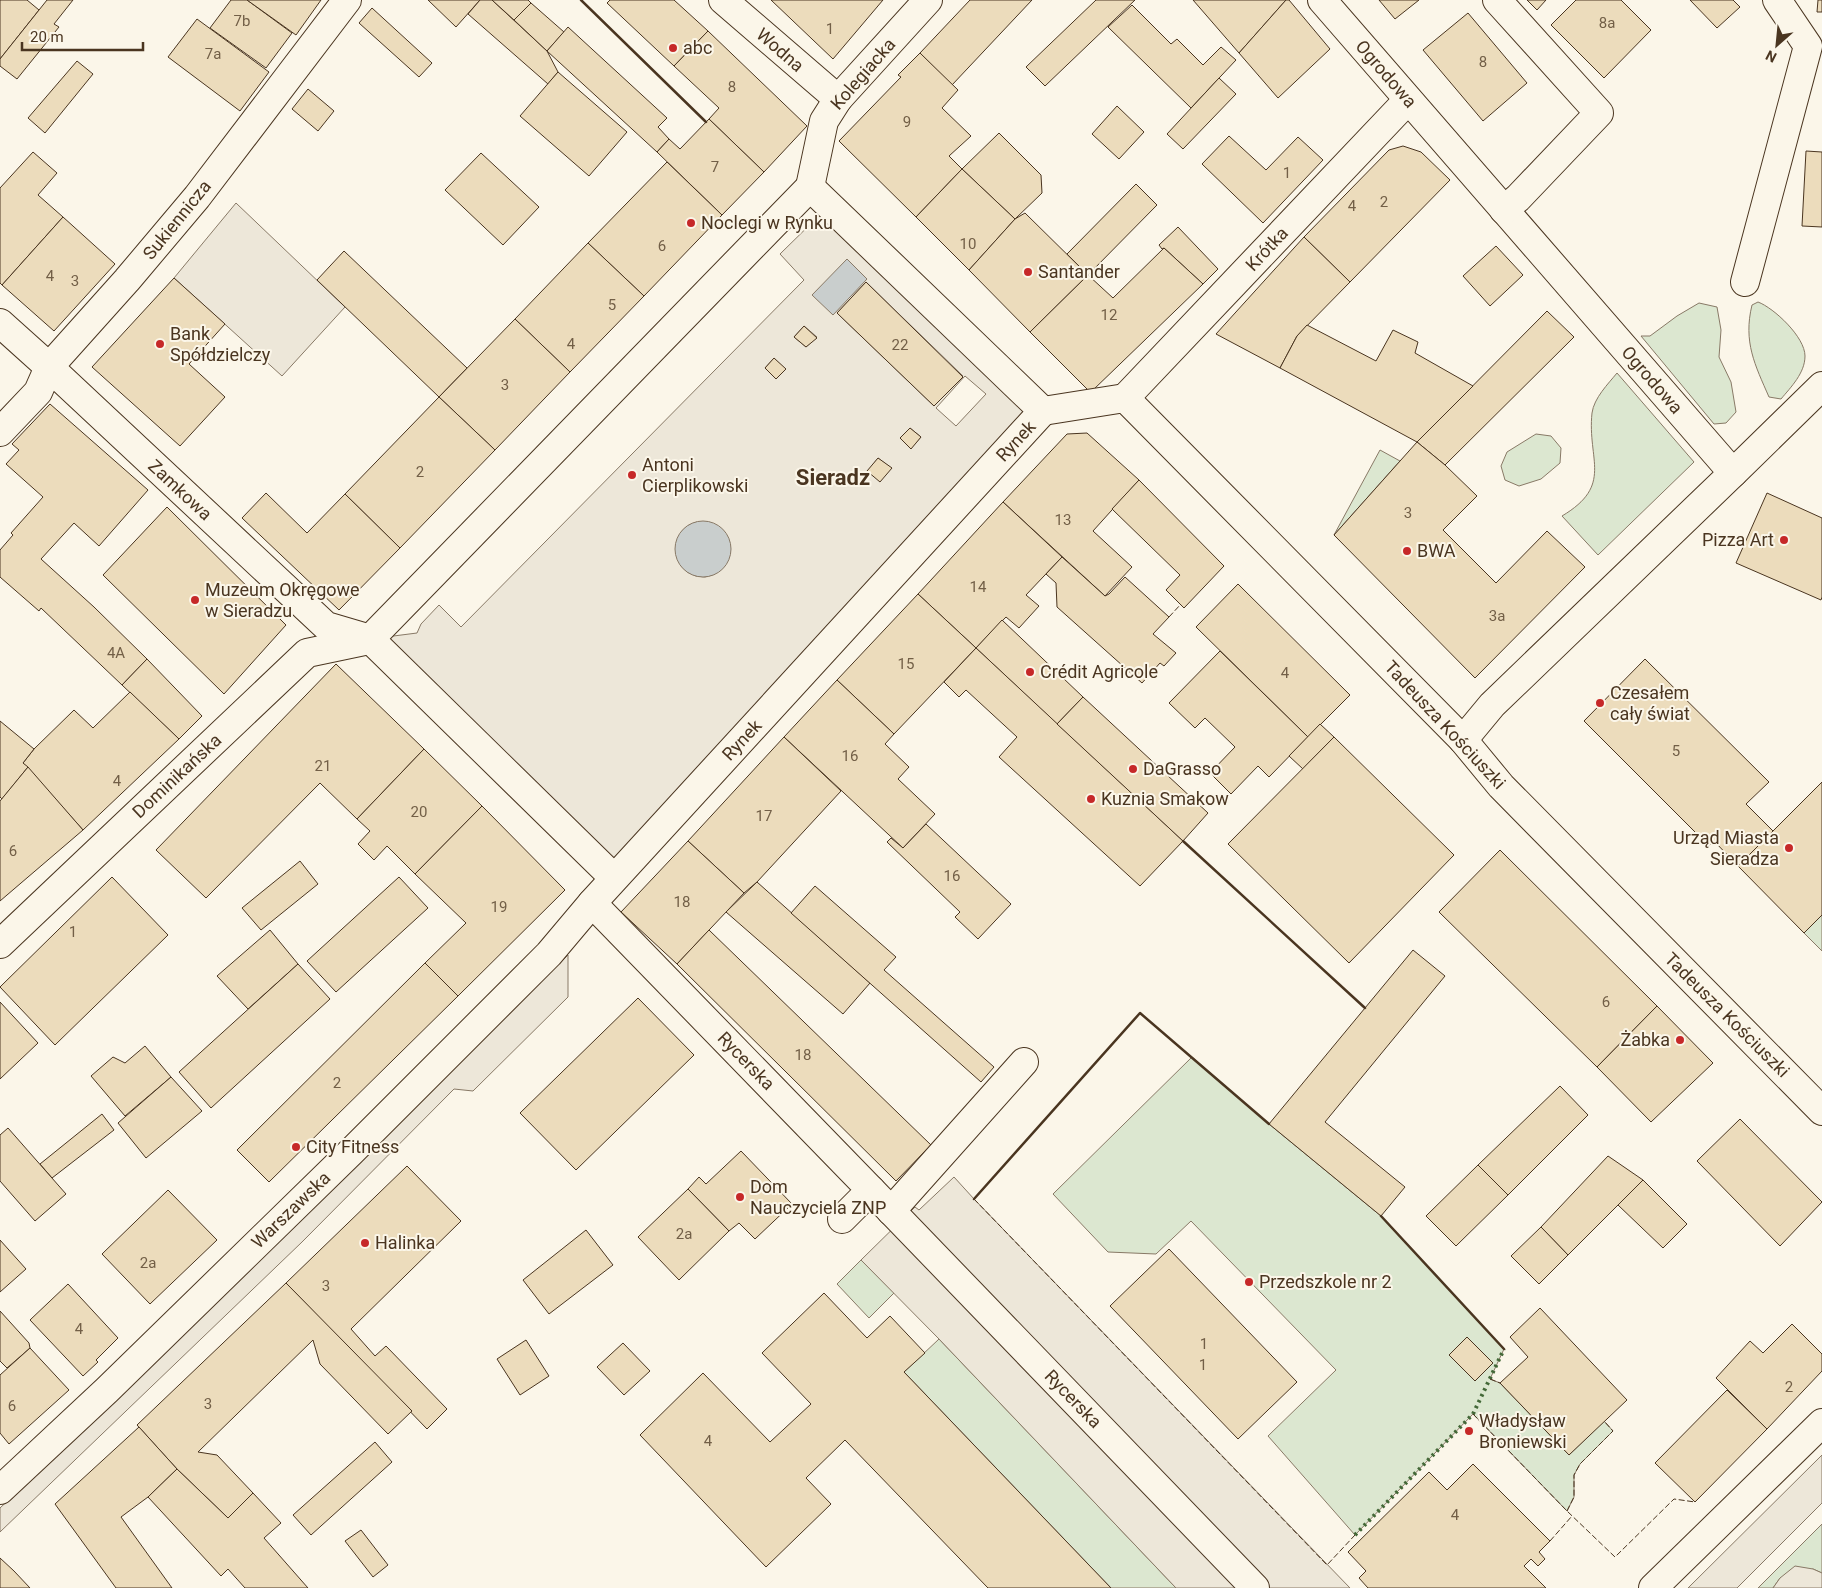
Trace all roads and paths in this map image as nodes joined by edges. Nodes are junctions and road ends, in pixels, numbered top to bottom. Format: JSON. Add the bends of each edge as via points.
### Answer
{"nodes":[{"id":1,"x":347,"y":0,"type":"edge"},
{"id":2,"x":723,"y":0,"type":"edge"},
{"id":3,"x":928,"y":0,"type":"edge"},
{"id":4,"x":1322,"y":0,"type":"edge"},
{"id":5,"x":1497,"y":0,"type":"edge"},
{"id":6,"x":1777,"y":0,"type":"edge"},
{"id":7,"x":838,"y":99,"type":"junction"},
{"id":8,"x":1408,"y":100,"type":"junction"},
{"id":9,"x":810,"y":187,"type":"junction"},
{"id":10,"x":1504,"y":210,"type":"junction"},
{"id":11,"x":1745,"y":282,"type":"dead end"},
{"id":12,"x":0,"y":324,"type":"edge"},
{"id":13,"x":49,"y":367,"type":"junction"},
{"id":14,"x":1822,"y":386,"type":"edge"},
{"id":15,"x":1125,"y":398,"type":"junction"},
{"id":16,"x":1043,"y":411,"type":"junction"},
{"id":17,"x":0,"y":432,"type":"edge"},
{"id":18,"x":1733,"y":473,"type":"junction"},
{"id":19,"x":370,"y":639,"type":"junction"},
{"id":20,"x":1464,"y":740,"type":"junction"},
{"id":21,"x":614,"y":878,"type":"junction"},
{"id":22,"x":592,"y":903,"type":"junction"},
{"id":23,"x":0,"y":944,"type":"edge"},
{"id":24,"x":1024,"y":1062,"type":"dead end"},
{"id":25,"x":1822,"y":1111,"type":"edge"},
{"id":26,"x":871,"y":1190,"type":"junction"},
{"id":27,"x":891,"y":1211,"type":"junction"},
{"id":28,"x":842,"y":1219,"type":"dead end"},
{"id":29,"x":1822,"y":1423,"type":"edge"},
{"id":30,"x":0,"y":1490,"type":"edge"},
{"id":31,"x":1255,"y":1588,"type":"edge"},
{"id":32,"x":1653,"y":1588,"type":"edge"}],
"edges":[{"from":1,"to":13,"type":"street","name":"Sukiennicza","via":[[197,197]]},
{"from":2,"to":7,"type":"street","name":"Wodna"},
{"from":3,"to":7,"type":"street","name":"Kolegiacka"},
{"from":4,"to":8,"type":"street","name":"Ogrodowa"},
{"from":5,"to":10,"type":"street","via":[[1599,113]]},
{"from":6,"to":11,"type":"street","via":[[1808,46]]},
{"from":7,"to":9,"type":"street","name":"Kolegiacka","via":[[824,121]]},
{"from":8,"to":10,"type":"street","name":"Ogrodowa"},
{"from":8,"to":15,"type":"street","name":"Krótka"},
{"from":9,"to":16,"type":"street","name":"Rynek"},
{"from":9,"to":19,"type":"street"},
{"from":10,"to":18,"type":"street","name":"Ogrodowa"},
{"from":12,"to":13,"type":"street","name":"Zamkowa"},
{"from":13,"to":17,"type":"street","name":"Sukiennicza","via":[[38,392]]},
{"from":13,"to":19,"type":"street","name":"Zamkowa","via":[[326,626]]},
{"from":14,"to":18,"type":"street"},
{"from":15,"to":16,"type":"street"},
{"from":15,"to":20,"type":"street","name":"Tadeusza Kościuszki"},
{"from":16,"to":21,"type":"street","name":"Rynek"},
{"from":18,"to":20,"type":"street","via":[[1492,705]]},
{"from":19,"to":21,"type":"street"},
{"from":19,"to":23,"type":"street","name":"Dominikańska","via":[[307,654]]},
{"from":20,"to":25,"type":"street","name":"Tadeusza Kościuszki","via":[[1501,786]]},
{"from":21,"to":22,"type":"street","name":"Warszawska"},
{"from":22,"to":26,"type":"street","name":"Rycerska"},
{"from":22,"to":30,"type":"street","name":"Warszawska","via":[[549,954],[352,1151]]},
{"from":24,"to":27,"type":"street"},
{"from":26,"to":27,"type":"street","name":"Rycerska"},
{"from":26,"to":28,"type":"street"},
{"from":27,"to":31,"type":"street","name":"Rycerska"},
{"from":29,"to":32,"type":"street"}]}
